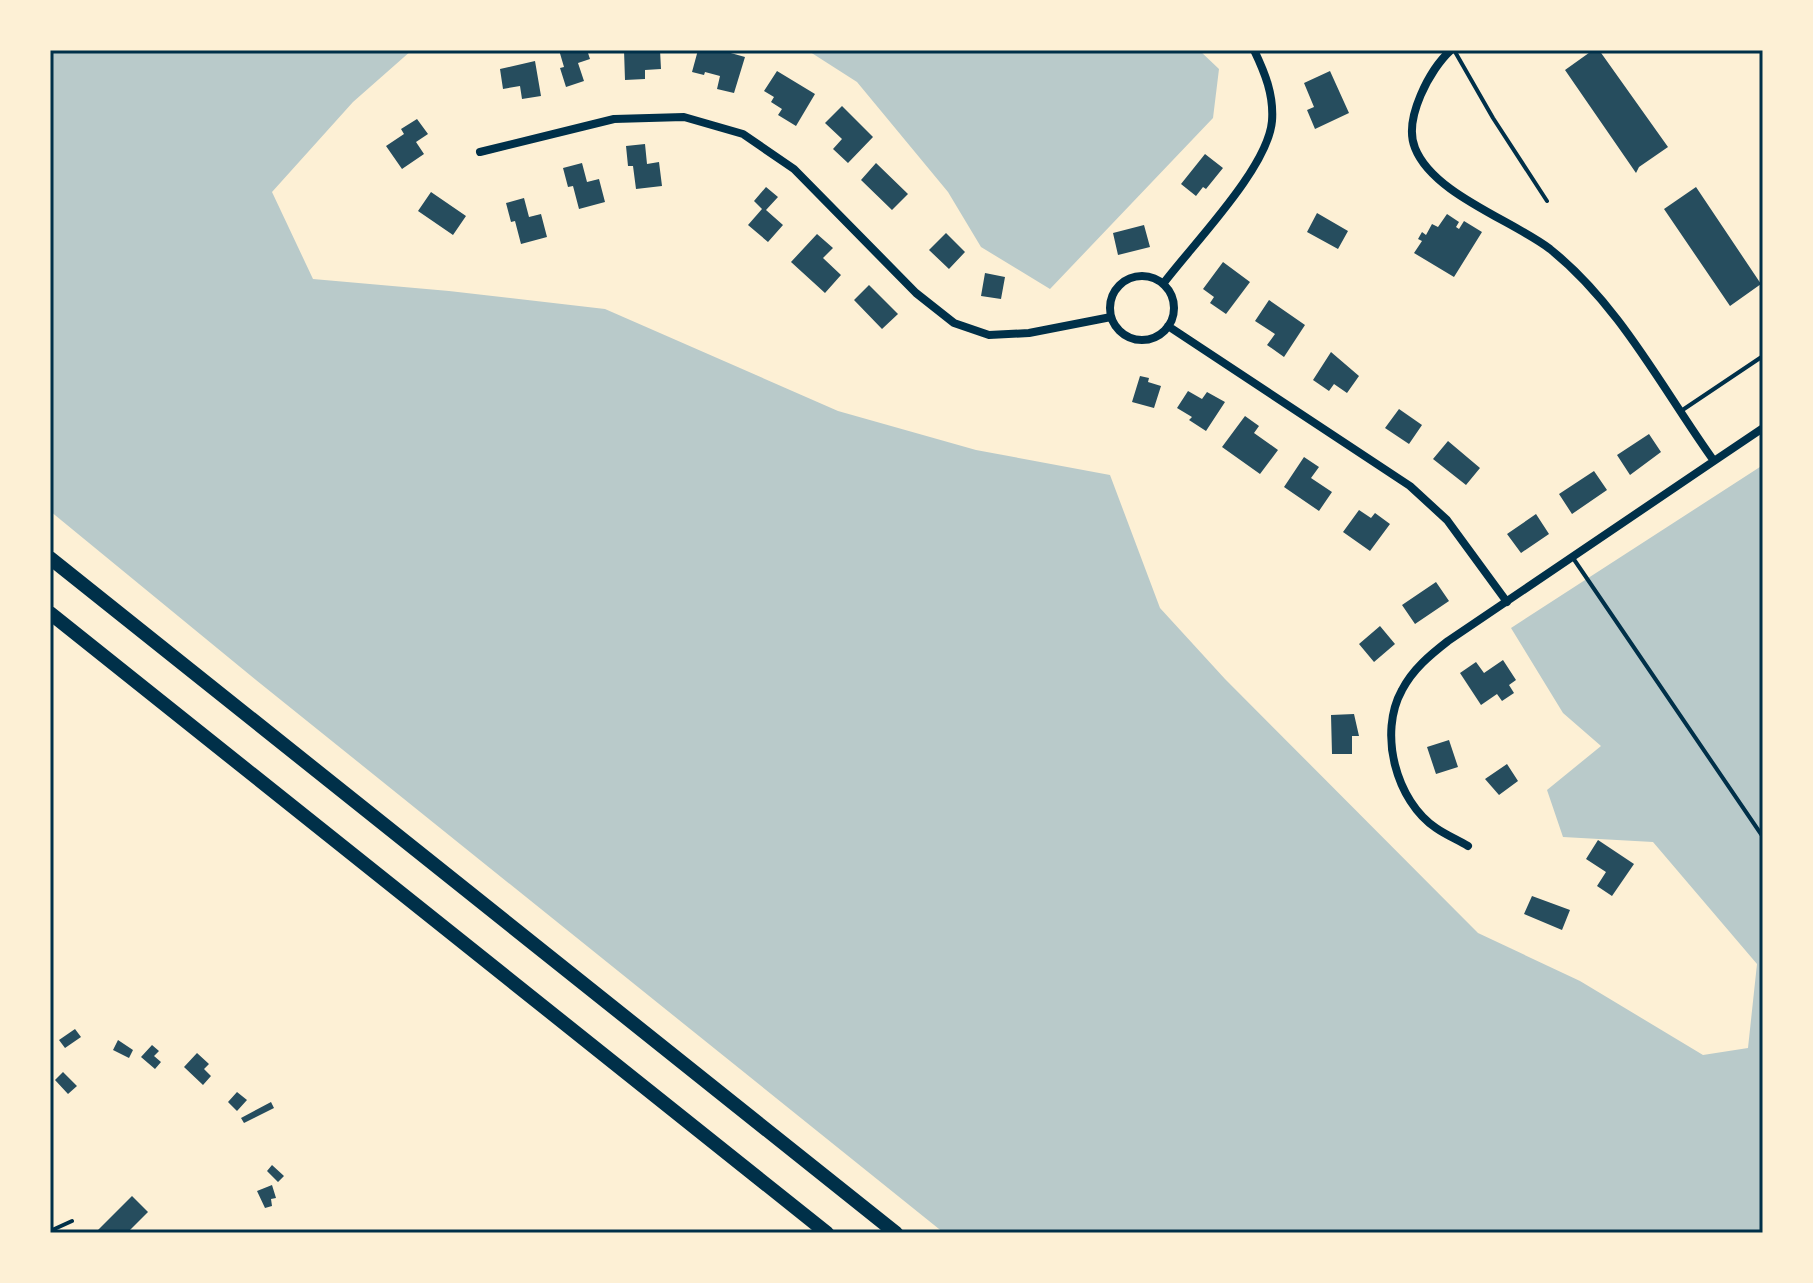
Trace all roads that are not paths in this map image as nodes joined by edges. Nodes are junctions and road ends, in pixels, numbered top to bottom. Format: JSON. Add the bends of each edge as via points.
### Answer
{"nodes":[{"id":1,"x":1254,"y":50,"type":"edge"},
{"id":2,"x":1452,"y":50,"type":"edge"},
{"id":3,"x":480,"y":152,"type":"dead end"},
{"id":4,"x":1547,"y":201,"type":"dead end"},
{"id":5,"x":1163,"y":284,"type":"junction"},
{"id":6,"x":1111,"y":317,"type":"junction"},
{"id":7,"x":1168,"y":326,"type":"junction"},
{"id":8,"x":1763,"y":356,"type":"edge"},
{"id":9,"x":1679,"y":412,"type":"junction"},
{"id":10,"x":1763,"y":428,"type":"edge"},
{"id":11,"x":1714,"y":461,"type":"junction"},
{"id":12,"x":1573,"y":557,"type":"junction"},
{"id":13,"x":50,"y":558,"type":"edge"},
{"id":14,"x":1507,"y":602,"type":"junction"},
{"id":15,"x":50,"y":613,"type":"edge"},
{"id":16,"x":1763,"y":837,"type":"edge"},
{"id":17,"x":1468,"y":846,"type":"dead end"},
{"id":18,"x":72,"y":1221,"type":"dead end"},
{"id":19,"x":50,"y":1231,"type":"edge"},
{"id":20,"x":827,"y":1233,"type":"edge"},
{"id":21,"x":896,"y":1233,"type":"edge"}],
"edges":[{"from":1,"to":5,"type":"street","via":[[1272,104],[1262,156]]},
{"from":2,"to":4,"type":"lane"},
{"from":2,"to":9,"type":"street","via":[[1426,80],[1419,103],[1413,140],[1420,158],[1452,188],[1564,262],[1626,333]]},
{"from":3,"to":6,"type":"street","via":[[614,119],[684,117],[743,134],[794,169],[916,293],[954,323],[989,335]]},
{"from":5,"to":6,"type":"street","via":[[1148,276],[1125,281],[1114,293]]},
{"from":5,"to":7,"type":"street","via":[[1173,303]]},
{"from":6,"to":7,"type":"street","via":[[1121,331],[1137,339],[1155,337]]},
{"from":7,"to":14,"type":"street","via":[[1410,486],[1447,520]]},
{"from":8,"to":9,"type":"lane"},
{"from":9,"to":11,"type":"street"},
{"from":10,"to":11,"type":"street"},
{"from":11,"to":12,"type":"street"},
{"from":12,"to":14,"type":"street"},
{"from":12,"to":16,"type":"lane"},
{"from":13,"to":21,"type":"highway"},
{"from":14,"to":17,"type":"street","via":[[1422,662],[1401,692],[1391,724],[1402,787],[1414,807],[1435,828]]},
{"from":15,"to":20,"type":"highway"},
{"from":18,"to":19,"type":"lane"}]}
